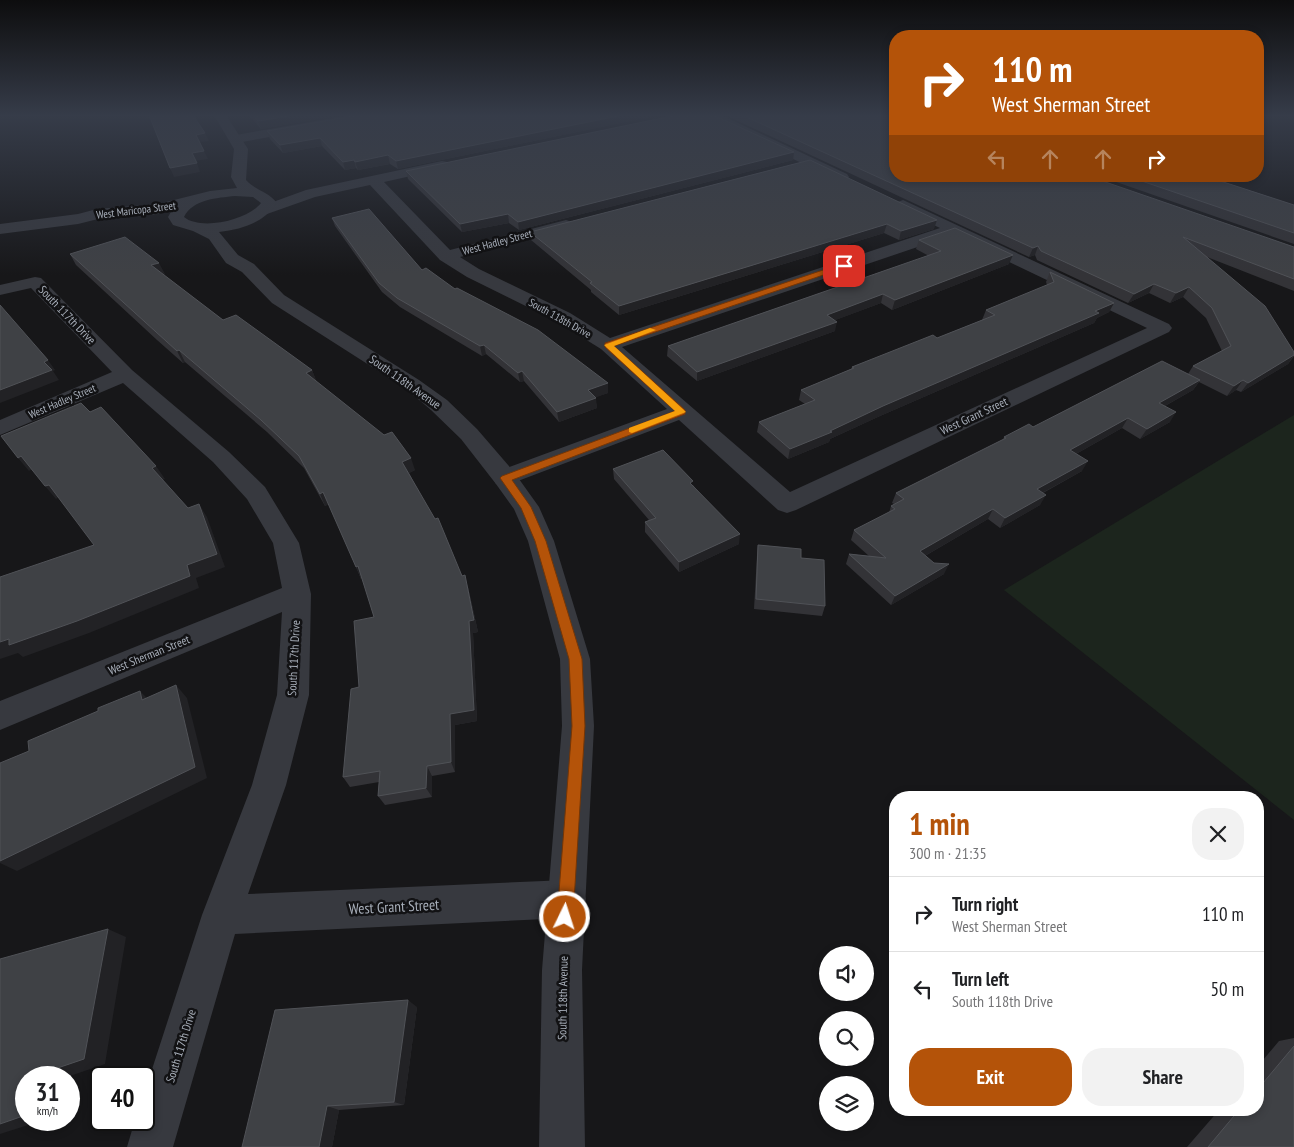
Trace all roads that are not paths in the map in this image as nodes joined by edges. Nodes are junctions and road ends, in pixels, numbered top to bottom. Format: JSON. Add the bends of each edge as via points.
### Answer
{"nodes":[{"id":1,"x":229,"y":169,"type":"edge"},
{"id":2,"x":240,"y":169,"type":"edge"},
{"id":3,"x":427,"y":169,"type":"edge"},
{"id":4,"x":824,"y":169,"type":"edge"},
{"id":5,"x":374,"y":180,"type":"junction"},
{"id":6,"x":855,"y":183,"type":"edge"},
{"id":7,"x":254,"y":193,"type":"junction"},
{"id":8,"x":311,"y":193,"type":"junction"},
{"id":9,"x":200,"y":198,"type":"junction"},
{"id":10,"x":891,"y":200,"type":"edge"},
{"id":11,"x":264,"y":212,"type":"junction"},
{"id":12,"x":78,"y":219,"type":"junction"},
{"id":13,"x":580,"y":221,"type":"edge"},
{"id":14,"x":192,"y":227,"type":"junction"},
{"id":15,"x":0,"y":229,"type":"edge"},
{"id":16,"x":954,"y":229,"type":"junction"},
{"id":17,"x":246,"y":253,"type":"junction"},
{"id":18,"x":446,"y":256,"type":"junction"},
{"id":19,"x":0,"y":290,"type":"edge"},
{"id":20,"x":608,"y":345,"type":"junction"},
{"id":21,"x":124,"y":374,"type":"junction"},
{"id":22,"x":681,"y":412,"type":"junction"},
{"id":23,"x":0,"y":428,"type":"edge"},
{"id":24,"x":506,"y":478,"type":"junction"},
{"id":25,"x":787,"y":504,"type":"joint"},
{"id":26,"x":297,"y":594,"type":"junction"},
{"id":27,"x":0,"y":716,"type":"edge"},
{"id":28,"x":566,"y":899,"type":"junction"},
{"id":29,"x":221,"y":915,"type":"junction"},
{"id":30,"x":150,"y":1147,"type":"edge"},
{"id":31,"x":562,"y":1147,"type":"edge"}],
"edges":[{"from":1,"to":9,"type":"street","via":[[224,178]]},
{"from":2,"to":7,"type":"street","via":[[239,181]]},
{"from":3,"to":5,"type":"street"},
{"from":4,"to":6,"type":"street"},
{"from":5,"to":8,"type":"street"},
{"from":5,"to":18,"type":"street","name":"South 118th Drive"},
{"from":7,"to":8,"type":"street","name":"West Maricopa Street"},
{"from":7,"to":9,"type":"street","name":"West Maricopa Street","via":[[228,192]]},
{"from":7,"to":11,"type":"street","via":[[267,198],[269,203]]},
{"from":8,"to":11,"type":"street"},
{"from":9,"to":12,"type":"street","name":"West Maricopa Street","via":[[158,209],[97,214]]},
{"from":9,"to":14,"type":"street","via":[[178,211],[176,217],[179,222]]},
{"from":10,"to":16,"type":"street"},
{"from":11,"to":14,"type":"street","via":[[226,226]]},
{"from":11,"to":17,"type":"street","via":[[244,234]]},
{"from":12,"to":14,"type":"street","name":"West Maricopa Street","via":[[144,218]]},
{"from":12,"to":15,"type":"street","name":"West Maricopa Street"},
{"from":13,"to":18,"type":"street","name":"West Hadley Street"},
{"from":14,"to":17,"type":"street","name":"South 118th Avenue","via":[[215,236],[232,259]]},
{"from":16,"to":20,"type":"street"},
{"from":16,"to":25,"type":"street","name":"West Grant Street","via":[[1162,328]]},
{"from":17,"to":24,"type":"street","name":"South 118th Avenue","via":[[278,299],[412,384],[439,405],[470,434]]},
{"from":18,"to":20,"type":"street","name":"South 118th Drive","via":[[473,274],[563,318]]},
{"from":19,"to":21,"type":"street","name":"South 117th Drive","via":[[35,282]]},
{"from":20,"to":22,"type":"street","name":"South 118th Drive"},
{"from":21,"to":23,"type":"street","name":"West Hadley Street"},
{"from":21,"to":26,"type":"street","name":"South 117th Drive","via":[[221,457],[256,493],[286,543]]},
{"from":22,"to":24,"type":"street"},
{"from":22,"to":25,"type":"street","name":"South 118th Drive"},
{"from":24,"to":28,"type":"street","name":"South 118th Avenue","via":[[526,507],[540,541],[575,659],[578,726]]},
{"from":26,"to":27,"type":"street","name":"West Sherman Street"},
{"from":26,"to":29,"type":"street","name":"South 117th Drive","via":[[293,695],[269,785]]},
{"from":28,"to":29,"type":"street","name":"West Grant Street"},
{"from":28,"to":31,"type":"street","name":"South 118th Avenue","via":[[562,970]]},
{"from":29,"to":30,"type":"street","name":"South 117th Drive"}]}
